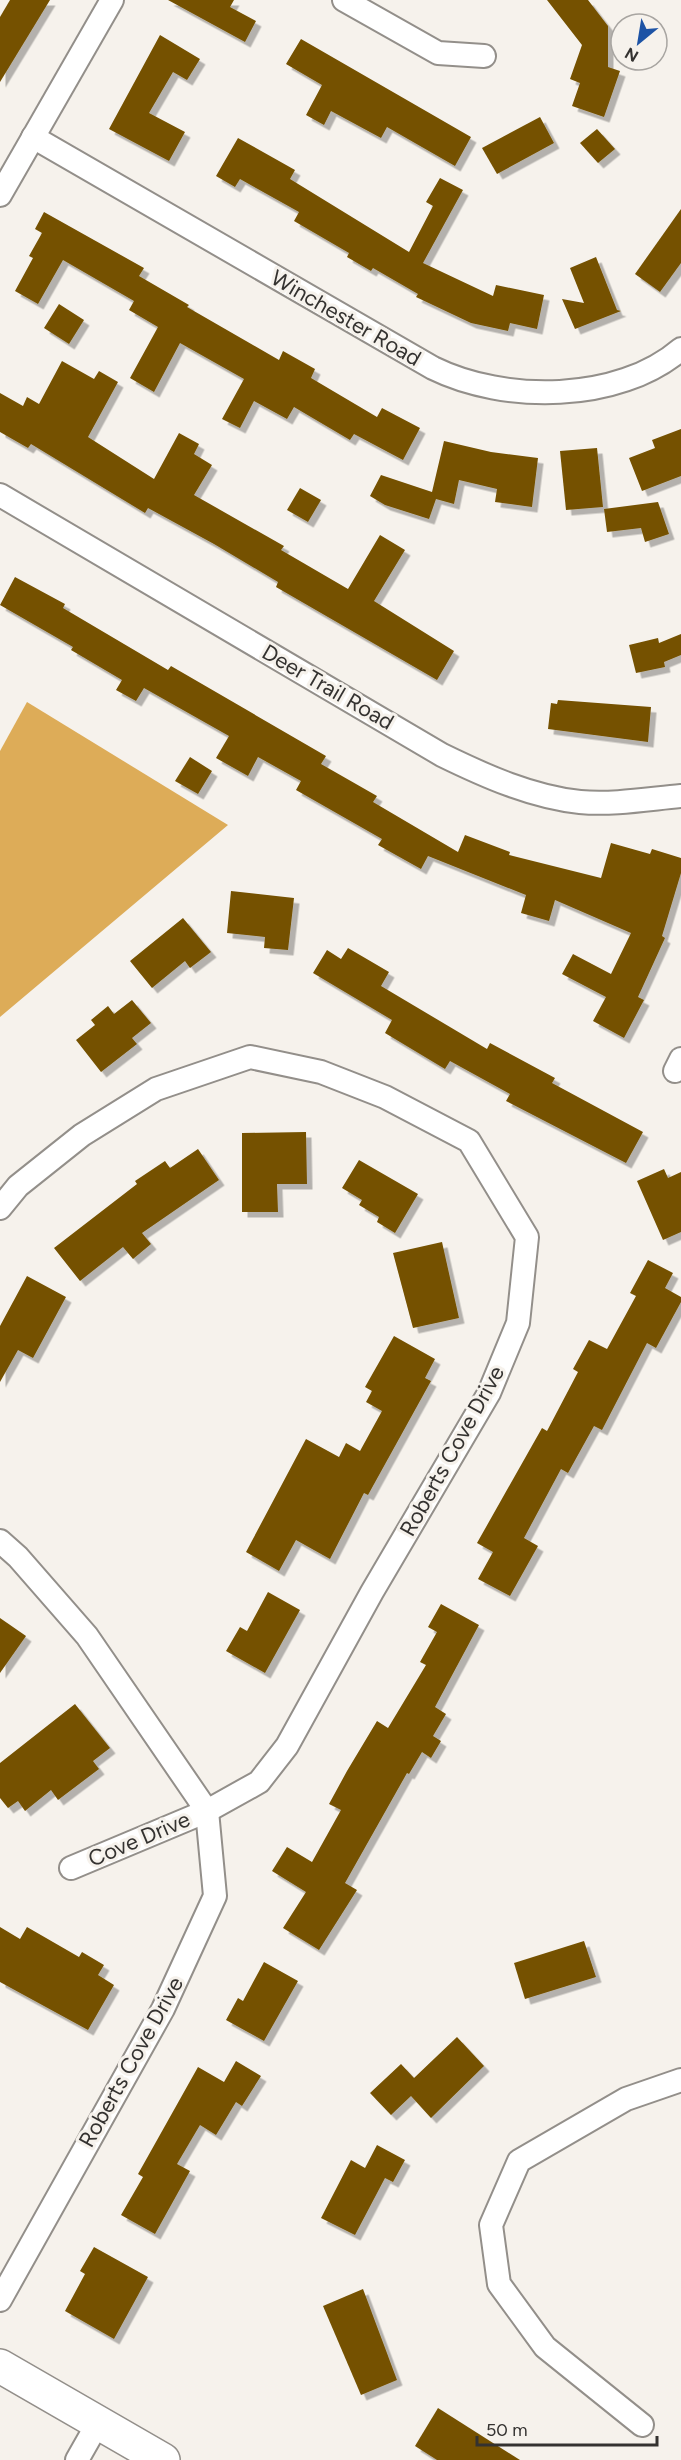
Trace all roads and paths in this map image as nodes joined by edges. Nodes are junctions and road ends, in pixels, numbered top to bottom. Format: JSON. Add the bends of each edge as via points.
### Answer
{"nodes":[{"id":1,"x":112,"y":0,"type":"edge"},
{"id":2,"x":345,"y":0,"type":"edge"},
{"id":3,"x":484,"y":56,"type":"dead end"},
{"id":4,"x":33,"y":137,"type":"junction"},
{"id":5,"x":0,"y":195,"type":"edge"},
{"id":6,"x":681,"y":349,"type":"edge"},
{"id":7,"x":0,"y":495,"type":"edge"},
{"id":8,"x":681,"y":796,"type":"edge"},
{"id":9,"x":0,"y":1208,"type":"edge"},
{"id":10,"x":0,"y":1541,"type":"edge"},
{"id":11,"x":207,"y":1811,"type":"junction"},
{"id":12,"x":71,"y":1868,"type":"dead end"},
{"id":13,"x":681,"y":2080,"type":"edge"},
{"id":14,"x":0,"y":2300,"type":"edge"},
{"id":15,"x":0,"y":2366,"type":"edge"},
{"id":16,"x":98,"y":2423,"type":"junction"},
{"id":17,"x":642,"y":2425,"type":"dead end"},
{"id":18,"x":77,"y":2460,"type":"edge"},
{"id":19,"x":163,"y":2460,"type":"edge"}],
"edges":[{"from":1,"to":4,"type":"street"},
{"from":2,"to":3,"type":"street","via":[[438,53]]},
{"from":4,"to":5,"type":"street"},
{"from":4,"to":6,"type":"street","name":"Winchester Road","via":[[433,368],[467,383],[531,394],[567,392],[629,377]]},
{"from":7,"to":8,"type":"street","name":"Deer Trail Road","via":[[474,771],[542,795],[580,802]]},
{"from":9,"to":11,"type":"street","name":"Roberts Cove Drive","via":[[18,1186],[82,1135],[156,1089],[250,1058],[321,1072],[385,1097],[469,1141],[526,1237],[518,1323],[489,1393],[287,1746],[259,1782]]},
{"from":10,"to":11,"type":"street","name":"Roberts Cove Drive","via":[[87,1636]]},
{"from":11,"to":12,"type":"street","name":"Cove Drive"},
{"from":11,"to":14,"type":"street","name":"Roberts Cove Drive","via":[[215,1896],[198,1937],[163,2009]]},
{"from":13,"to":17,"type":"street","via":[[626,2099],[519,2161],[491,2225],[499,2284],[545,2347]]},
{"from":15,"to":16,"type":"main road"},
{"from":16,"to":18,"type":"street"},
{"from":16,"to":19,"type":"main road"}]}
